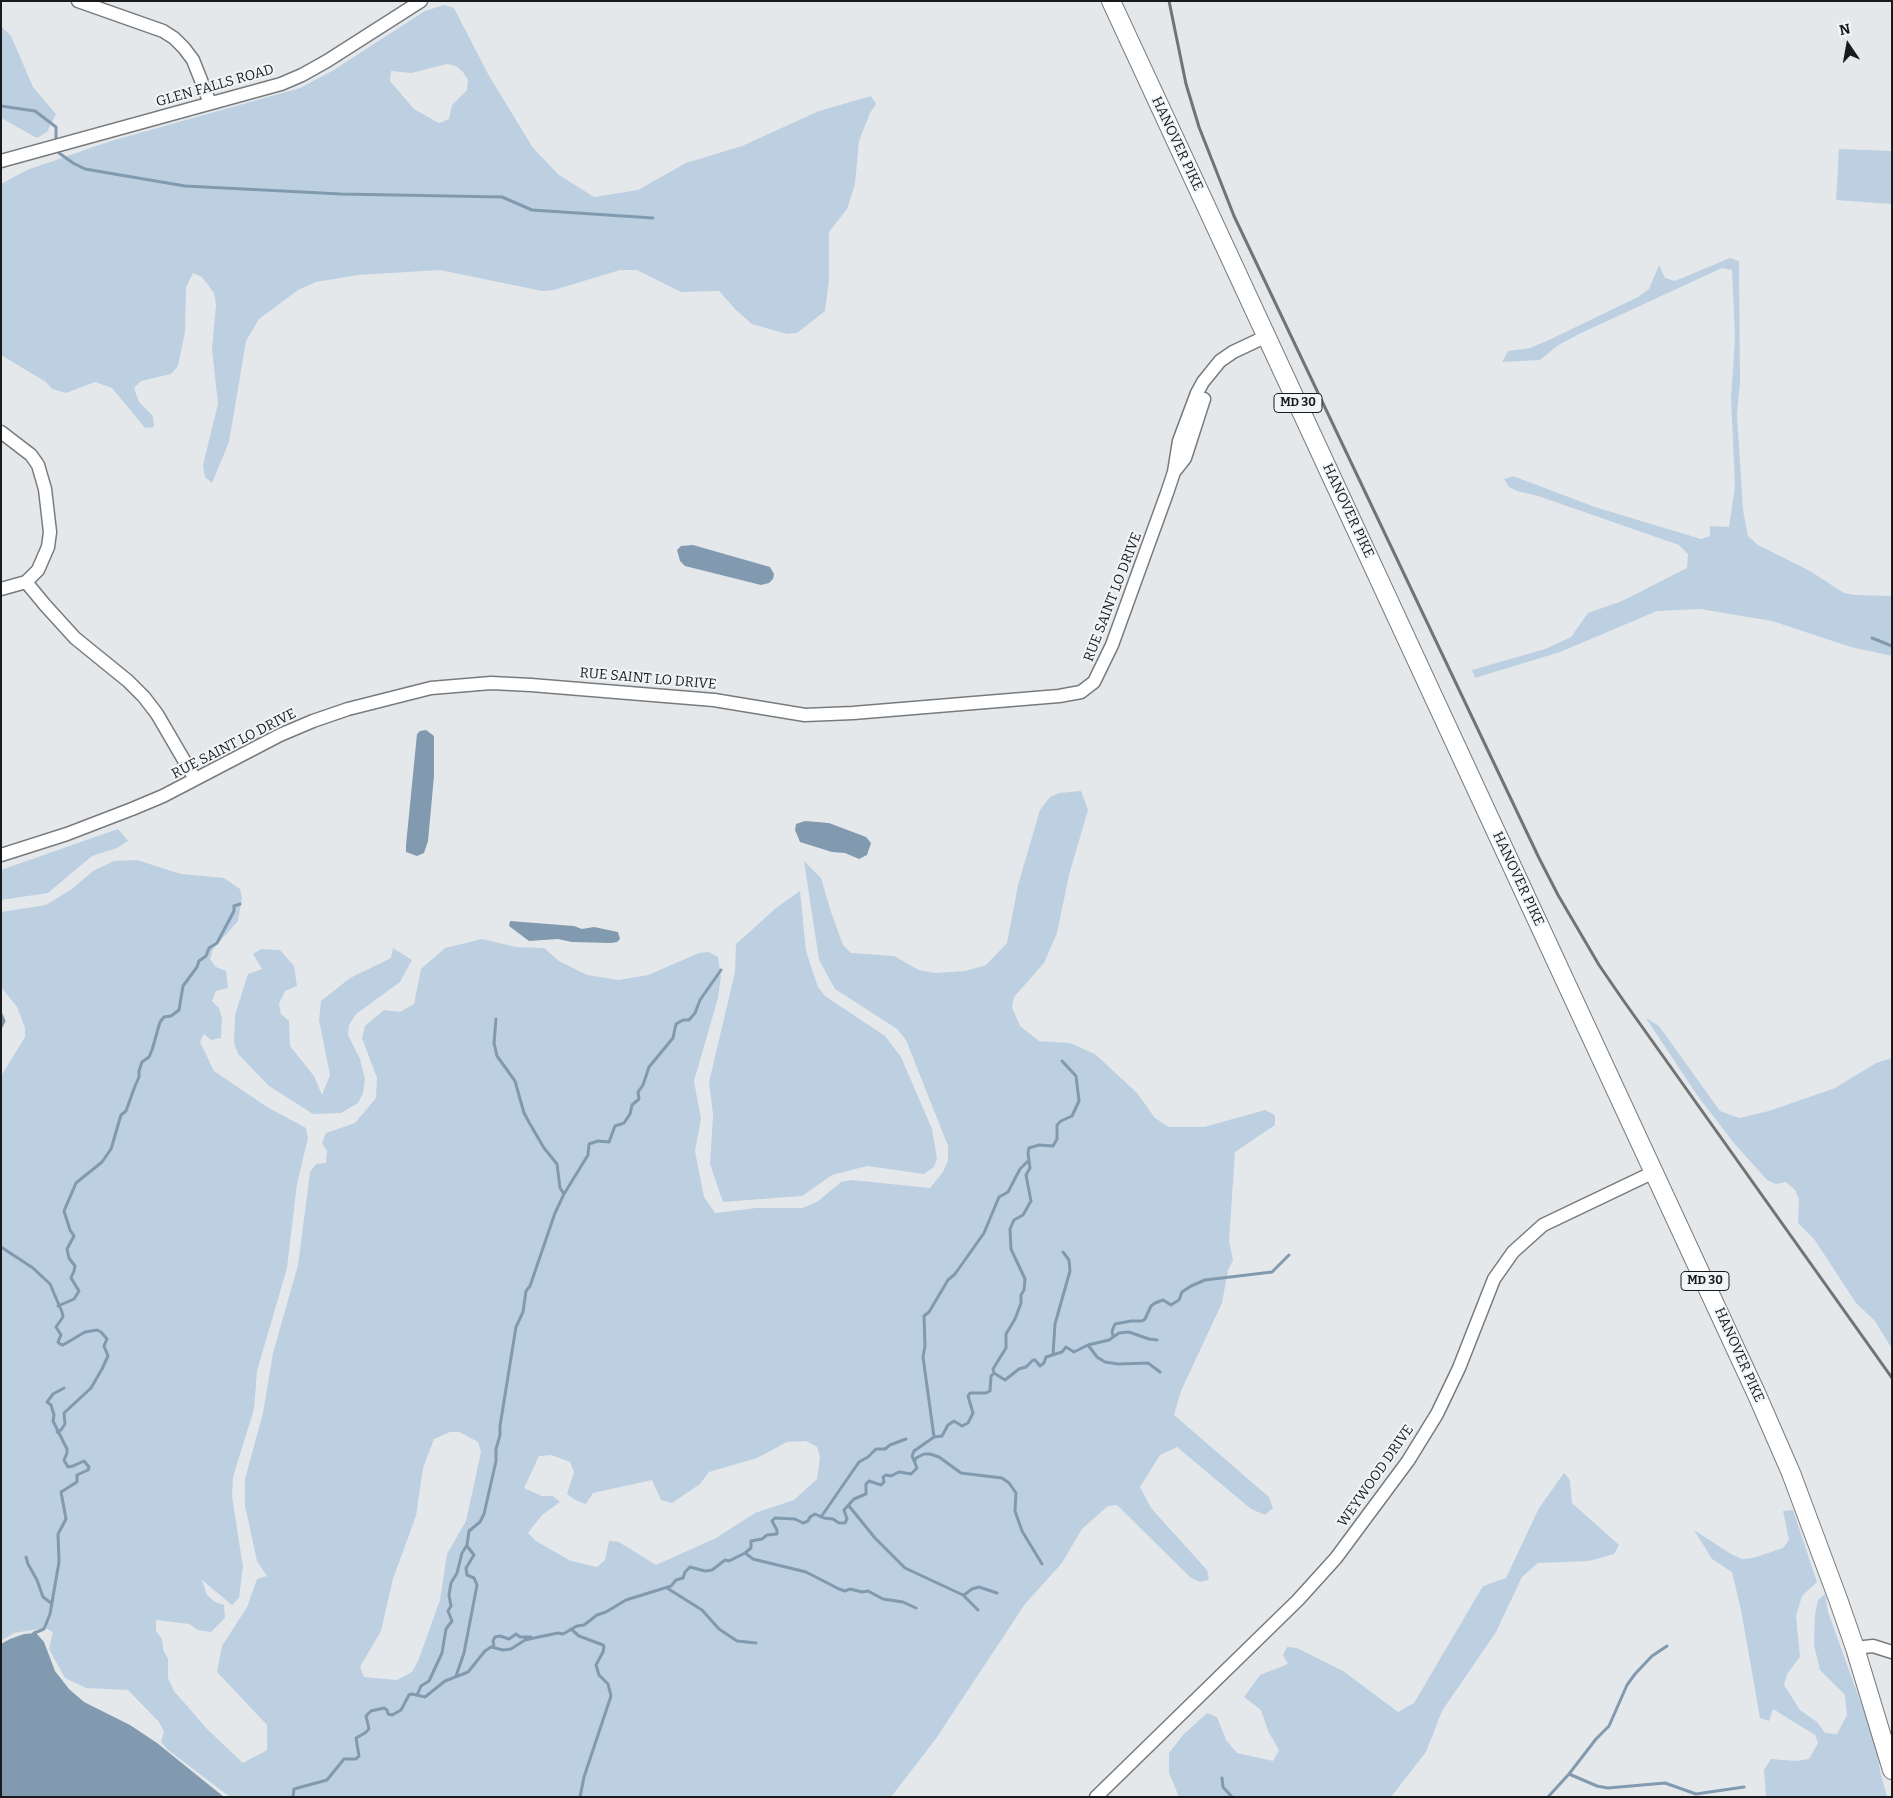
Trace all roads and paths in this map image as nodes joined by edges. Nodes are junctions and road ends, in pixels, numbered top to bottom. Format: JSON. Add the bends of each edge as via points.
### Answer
{"nodes":[{"id":1,"x":78,"y":1,"type":"edge"},
{"id":2,"x":421,"y":1,"type":"edge"},
{"id":3,"x":1111,"y":1,"type":"edge"},
{"id":4,"x":210,"y":103,"type":"junction"},
{"id":5,"x":1,"y":161,"type":"edge"},
{"id":6,"x":1266,"y":336,"type":"junction"},
{"id":7,"x":1,"y":432,"type":"edge"},
{"id":8,"x":26,"y":582,"type":"junction"},
{"id":9,"x":1,"y":588,"type":"edge"},
{"id":10,"x":195,"y":779,"type":"junction"},
{"id":11,"x":1,"y":855,"type":"edge"},
{"id":12,"x":1654,"y":1172,"type":"junction"},
{"id":13,"x":1855,"y":1648,"type":"junction"},
{"id":14,"x":1892,"y":1652,"type":"edge"},
{"id":15,"x":1892,"y":1770,"type":"edge"},
{"id":16,"x":1096,"y":1797,"type":"edge"}],
"edges":[{"from":1,"to":4,"type":"street","via":[[163,31],[174,38],[192,60]]},
{"from":2,"to":4,"type":"street","name":"GLEN FALLS ROAD","via":[[302,75]]},
{"from":3,"to":6,"type":"highway","name":"HANOVER PIKE","number":"MD 30"},
{"from":4,"to":5,"type":"street","name":"GLEN FALLS ROAD"},
{"from":6,"to":10,"type":"street","name":"RUE SAINT LO DRIVE","via":[[1220,361],[1197,393],[1177,448],[1174,472],[1112,644],[1094,682],[1081,692],[804,715],[740,703],[636,693],[491,683],[459,685],[398,695],[313,721]]},
{"from":6,"to":12,"type":"highway","name":"HANOVER PIKE","number":"MD 30"},
{"from":7,"to":8,"type":"street","via":[[31,455],[38,465],[45,489],[50,532],[48,547],[38,570]]},
{"from":8,"to":9,"type":"street"},
{"from":8,"to":10,"type":"street","via":[[75,638],[144,697],[158,714]]},
{"from":10,"to":11,"type":"street","name":"RUE SAINT LO DRIVE","via":[[132,809]]},
{"from":12,"to":13,"type":"highway","name":"HANOVER PIKE","number":"MD 30","via":[[1791,1473]]},
{"from":12,"to":16,"type":"street","name":"WEYWOOD DRIVE","via":[[1543,1225],[1512,1252],[1494,1278],[1459,1368],[1437,1414],[1408,1461],[1336,1558],[1298,1600]]},
{"from":13,"to":14,"type":"street","via":[[1872,1646]]},
{"from":13,"to":15,"type":"highway","name":"HANOVER PIKE","number":"MD 30"}]}
